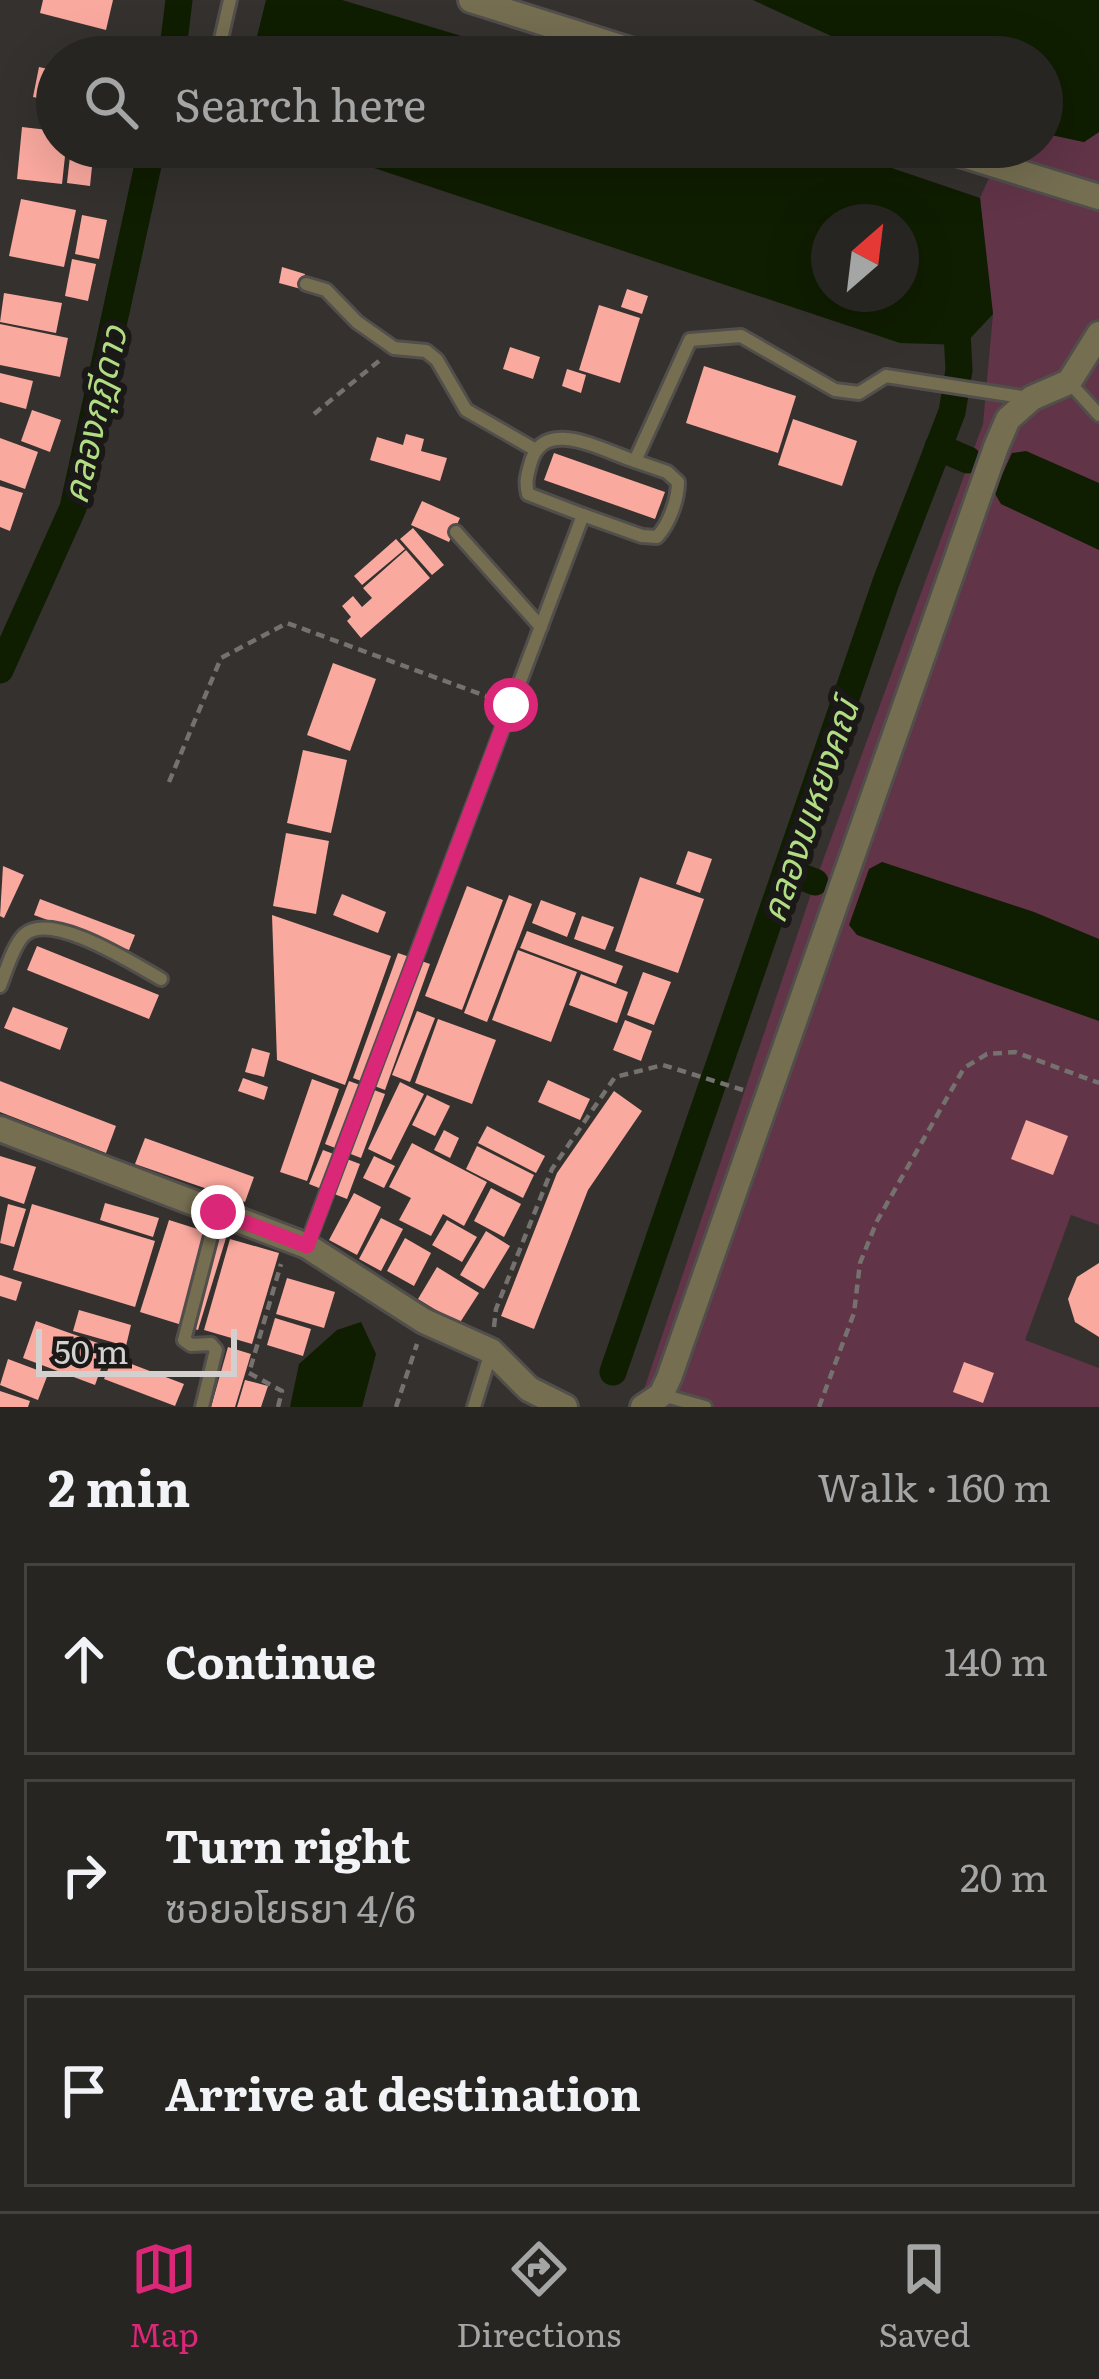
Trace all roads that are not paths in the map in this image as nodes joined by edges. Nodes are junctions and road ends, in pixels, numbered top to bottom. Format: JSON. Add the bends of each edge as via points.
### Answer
{"nodes":[{"id":1,"x":230,"y":0,"type":"edge"},
{"id":2,"x":471,"y":0,"type":"edge"},
{"id":3,"x":222,"y":36,"type":"edge"},
{"id":4,"x":585,"y":36,"type":"edge"},
{"id":5,"x":1005,"y":168,"type":"edge"},
{"id":6,"x":1099,"y":197,"type":"edge"},
{"id":7,"x":306,"y":284,"type":"dead end"},
{"id":8,"x":1099,"y":334,"type":"edge"},
{"id":9,"x":1070,"y":382,"type":"junction"},
{"id":10,"x":1019,"y":396,"type":"junction"},
{"id":11,"x":1099,"y":415,"type":"edge"},
{"id":12,"x":534,"y":449,"type":"junction"},
{"id":13,"x":635,"y":461,"type":"junction"},
{"id":14,"x":583,"y":514,"type":"junction"},
{"id":15,"x":456,"y":532,"type":"dead end"},
{"id":16,"x":541,"y":627,"type":"junction"},
{"id":17,"x":161,"y":979,"type":"dead end"},
{"id":18,"x":0,"y":986,"type":"edge"},
{"id":19,"x":0,"y":1129,"type":"edge"},
{"id":20,"x":218,"y":1212,"type":"junction"},
{"id":21,"x":297,"y":1242,"type":"junction"},
{"id":22,"x":491,"y":1351,"type":"junction"},
{"id":23,"x":652,"y":1401,"type":"edge"},
{"id":24,"x":202,"y":1407,"type":"edge"},
{"id":25,"x":474,"y":1407,"type":"edge"},
{"id":26,"x":566,"y":1407,"type":"edge"},
{"id":27,"x":705,"y":1407,"type":"edge"}],
"edges":[{"from":1,"to":3,"type":"lane"},
{"from":2,"to":4,"type":"street"},
{"from":5,"to":6,"type":"street"},
{"from":7,"to":12,"type":"lane","via":[[326,290],[394,348],[426,352],[466,410]]},
{"from":8,"to":9,"type":"street"},
{"from":9,"to":10,"type":"street"},
{"from":9,"to":11,"type":"lane"},
{"from":10,"to":13,"type":"lane","via":[[886,376],[859,393],[835,390],[741,337],[690,340]]},
{"from":10,"to":23,"type":"street"},
{"from":12,"to":13,"type":"lane","via":[[564,437]]},
{"from":12,"to":14,"type":"lane","via":[[528,494]]},
{"from":13,"to":14,"type":"lane","via":[[678,482],[657,537]]},
{"from":14,"to":16,"type":"lane"},
{"from":15,"to":16,"type":"lane"},
{"from":16,"to":21,"type":"lane"},
{"from":17,"to":18,"type":"lane","via":[[56,928],[36,928],[22,937]]},
{"from":19,"to":20,"type":"street"},
{"from":20,"to":21,"type":"street"},
{"from":20,"to":24,"type":"lane","via":[[184,1340],[216,1350]]},
{"from":21,"to":22,"type":"street","via":[[424,1321]]},
{"from":22,"to":25,"type":"lane"},
{"from":22,"to":26,"type":"street","via":[[529,1390]]},
{"from":23,"to":27,"type":"lane"}]}
